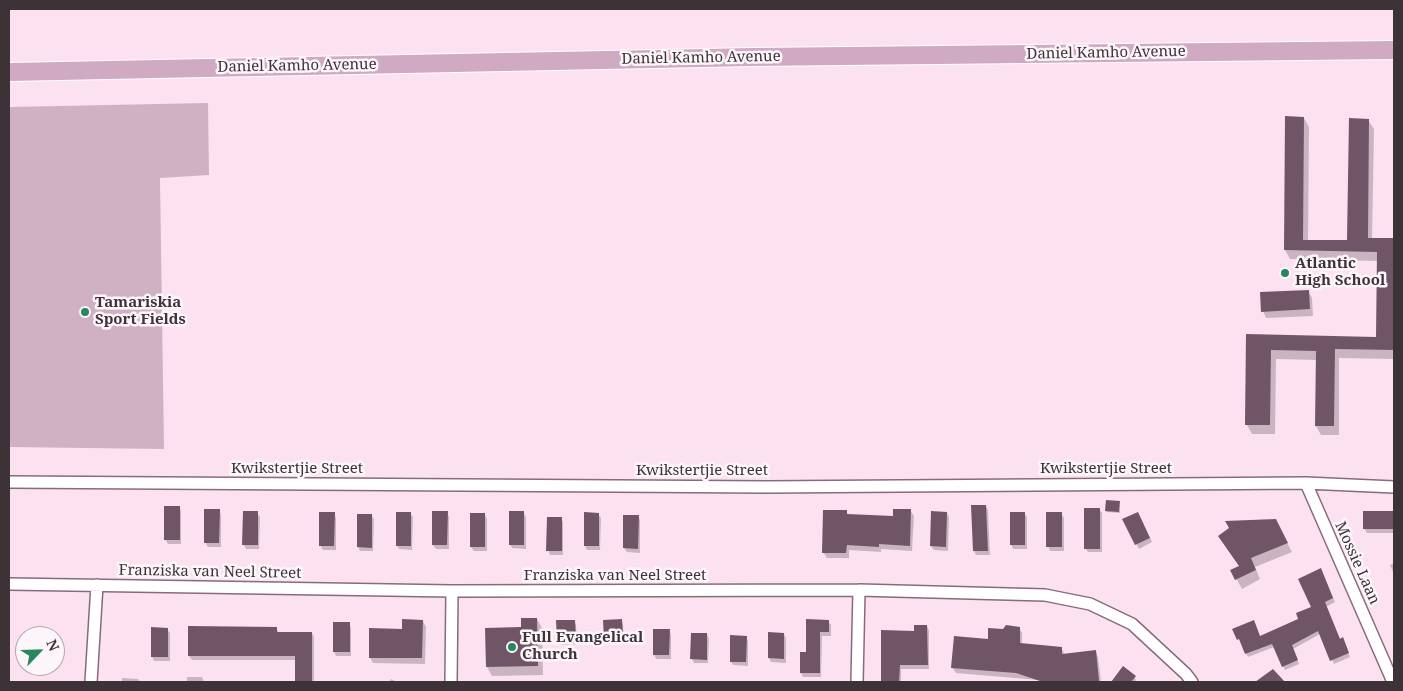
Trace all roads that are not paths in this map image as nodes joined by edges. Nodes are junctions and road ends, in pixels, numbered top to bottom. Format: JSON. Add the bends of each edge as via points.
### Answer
{"nodes":[{"id":1,"x":1394,"y":50,"type":"edge"},
{"id":2,"x":9,"y":72,"type":"edge"},
{"id":3,"x":9,"y":482,"type":"edge"},
{"id":4,"x":1306,"y":483,"type":"junction"},
{"id":5,"x":1394,"y":487,"type":"edge"},
{"id":6,"x":9,"y":584,"type":"edge"},
{"id":7,"x":97,"y":585,"type":"junction"},
{"id":8,"x":859,"y":590,"type":"junction"},
{"id":9,"x":452,"y":591,"type":"junction"},
{"id":10,"x":91,"y":682,"type":"edge"},
{"id":11,"x":451,"y":682,"type":"edge"},
{"id":12,"x":857,"y":682,"type":"edge"},
{"id":13,"x":1192,"y":682,"type":"edge"},
{"id":14,"x":1393,"y":682,"type":"edge"}],
"edges":[{"from":1,"to":2,"type":"main road","name":"Daniel Kamho Avenue","via":[[743,57]]},
{"from":3,"to":4,"type":"street","name":"Kwikstertjie Street","via":[[766,487]]},
{"from":4,"to":5,"type":"street","name":"Kwikstertjie Street"},
{"from":4,"to":14,"type":"street","name":"Mossie Laan"},
{"from":6,"to":7,"type":"street","name":"Franziska van Neel Street"},
{"from":7,"to":9,"type":"street","name":"Franziska van Neel Street"},
{"from":7,"to":10,"type":"street"},
{"from":8,"to":9,"type":"street","name":"Franziska van Neel Street"},
{"from":8,"to":12,"type":"street"},
{"from":8,"to":13,"type":"street","name":"Franziska van Neel Street","via":[[1045,595],[1090,604],[1132,624]]},
{"from":9,"to":11,"type":"street"}]}
